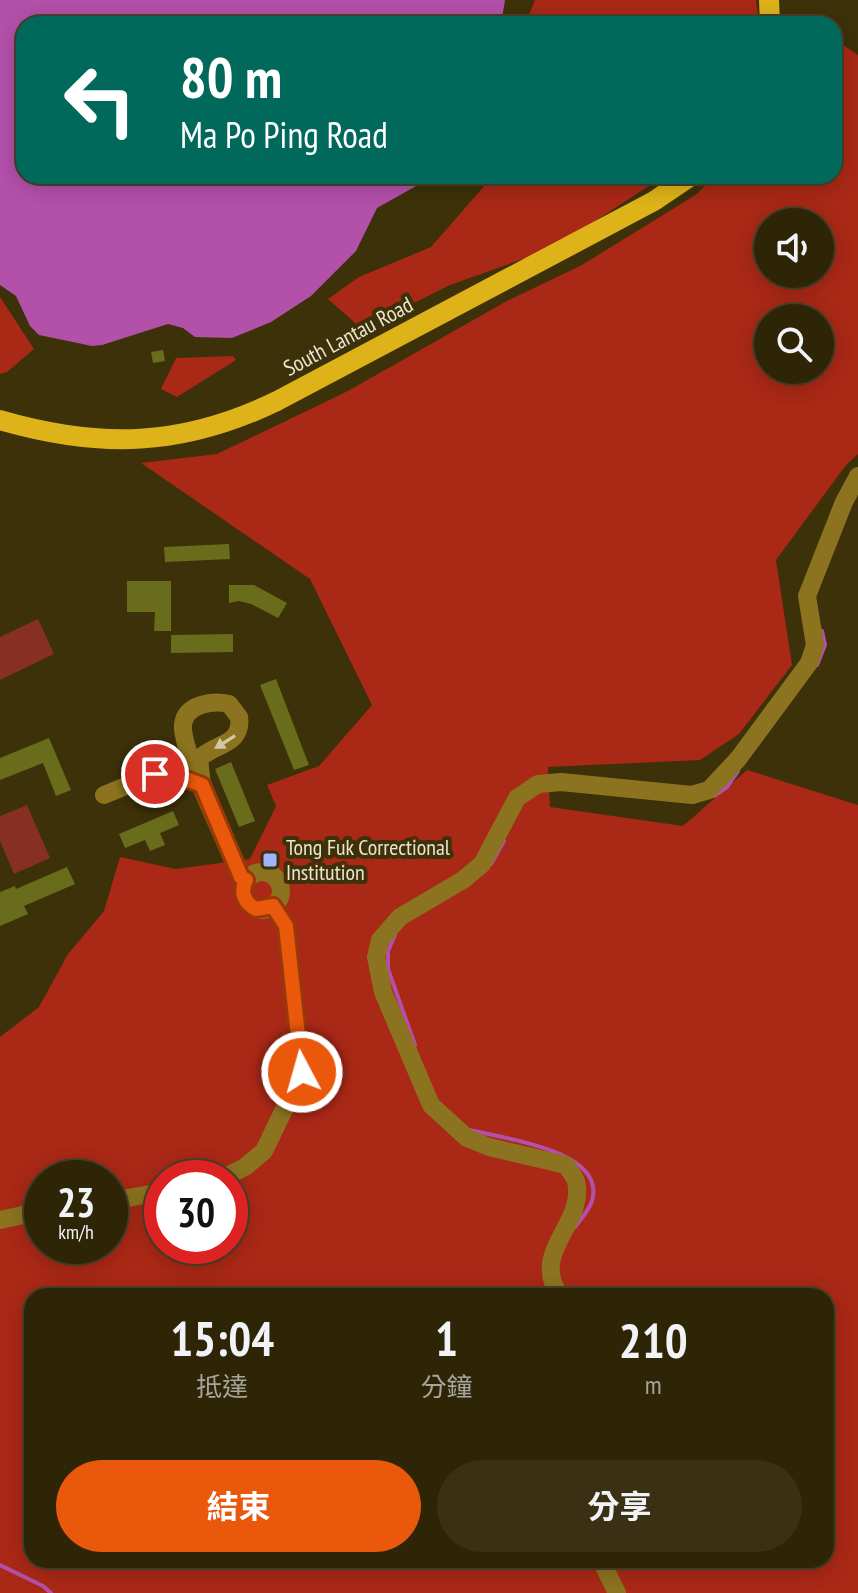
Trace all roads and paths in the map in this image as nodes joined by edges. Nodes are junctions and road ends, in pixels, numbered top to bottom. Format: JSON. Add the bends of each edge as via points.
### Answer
{"nodes":[{"id":1,"x":679,"y":184,"type":"edge"},
{"id":2,"x":0,"y":420,"type":"edge"},
{"id":3,"x":858,"y":476,"type":"edge"},
{"id":4,"x":202,"y":785,"type":"junction"},
{"id":5,"x":104,"y":795,"type":"dead end"},
{"id":6,"x":246,"y":880,"type":"junction"},
{"id":7,"x":273,"y":906,"type":"junction"},
{"id":8,"x":248,"y":1164,"type":"edge"},
{"id":9,"x":24,"y":1215,"type":"edge"},
{"id":10,"x":0,"y":1220,"type":"edge"},
{"id":11,"x":554,"y":1288,"type":"edge"},
{"id":12,"x":605,"y":1568,"type":"edge"},
{"id":13,"x":617,"y":1593,"type":"edge"}],
"edges":[{"from":1,"to":2,"type":"main road","name":"South Lantau Road","via":[[333,371],[219,425],[121,441],[61,435]]},
{"from":3,"to":11,"type":"street","via":[[807,596],[815,645],[809,663],[709,790],[692,795],[538,784],[517,798],[482,864],[400,917],[380,940],[376,957],[383,992],[431,1105],[467,1138],[566,1165],[576,1180],[576,1202],[548,1268]]},
{"from":4,"to":4,"type":"street","one_way":true,"via":[[183,723],[200,705],[229,704],[239,717],[239,730],[231,742],[199,759]]},
{"from":4,"to":5,"type":"street","via":[[173,774],[155,774]]},
{"from":4,"to":6,"type":"street"},
{"from":6,"to":7,"type":"street","via":[[246,902],[256,909]]},
{"from":6,"to":7,"type":"street","via":[[260,872],[275,878],[281,889]]},
{"from":7,"to":8,"type":"street","via":[[286,926],[302,1072],[264,1151]]},
{"from":9,"to":10,"type":"street"},
{"from":12,"to":13,"type":"street"}]}
